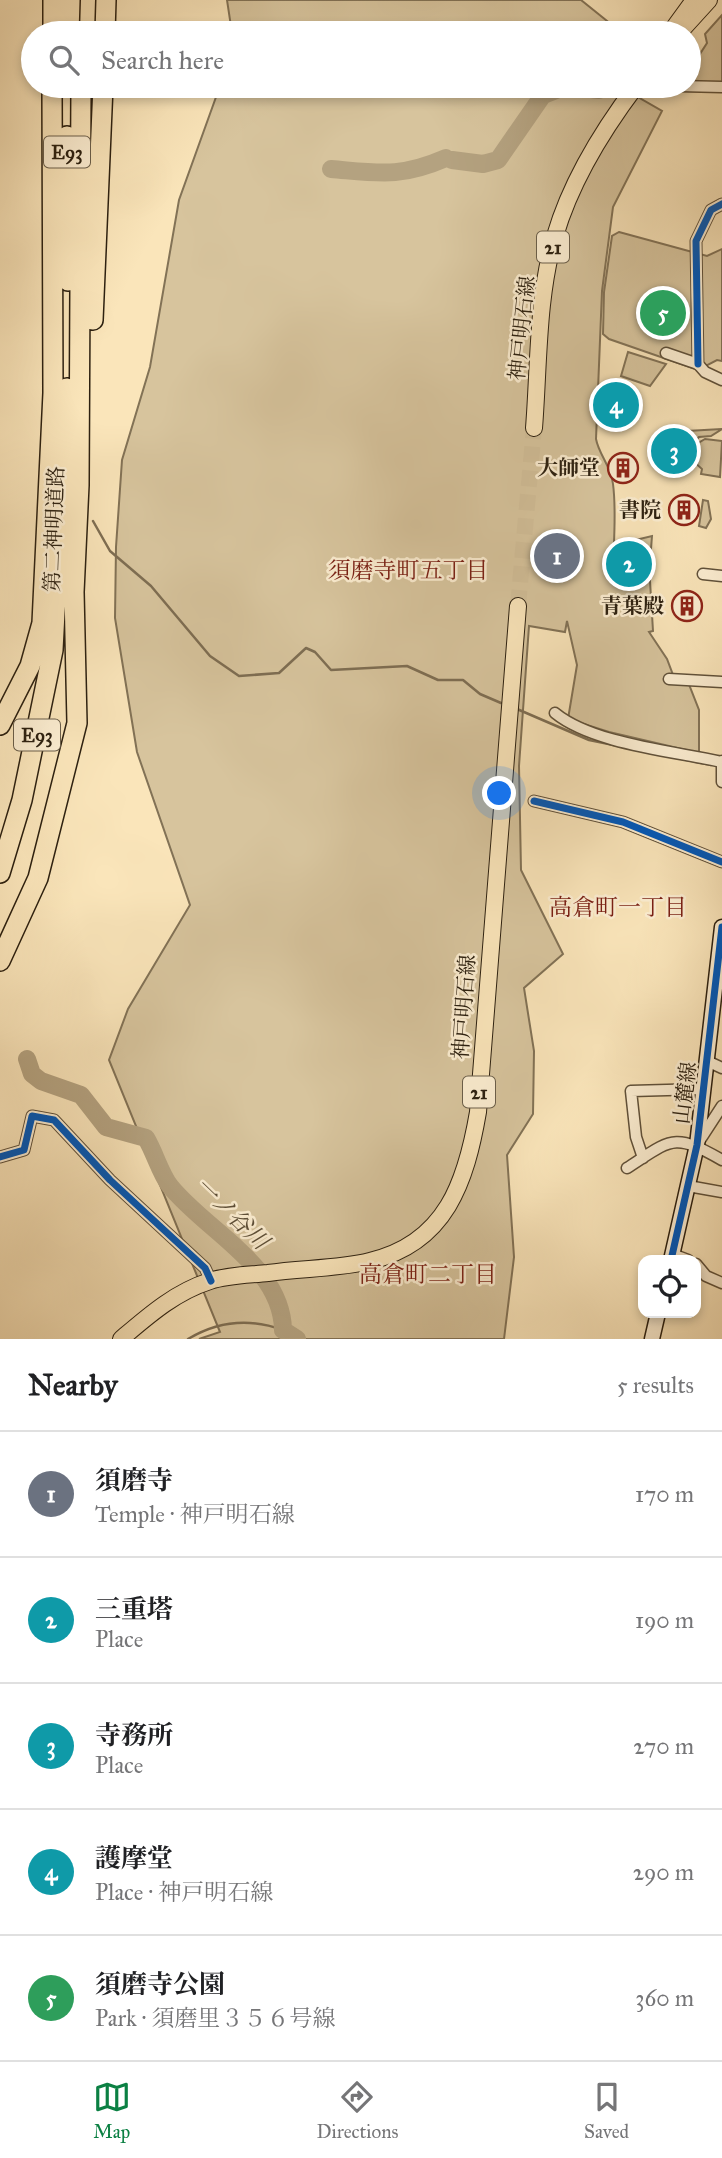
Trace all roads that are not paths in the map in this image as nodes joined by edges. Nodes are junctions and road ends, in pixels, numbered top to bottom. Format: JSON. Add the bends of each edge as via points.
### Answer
{"nodes":[{"id":1,"x":53,"y":0,"type":"edge"},
{"id":2,"x":71,"y":0,"type":"edge"},
{"id":3,"x":84,"y":0,"type":"edge"},
{"id":4,"x":106,"y":0,"type":"edge"},
{"id":5,"x":705,"y":1,"type":"edge"},
{"id":6,"x":53,"y":21,"type":"edge"},
{"id":7,"x":70,"y":21,"type":"edge"},
{"id":8,"x":83,"y":21,"type":"edge"},
{"id":9,"x":105,"y":21,"type":"edge"},
{"id":10,"x":683,"y":21,"type":"edge"},
{"id":11,"x":689,"y":21,"type":"edge"},
{"id":12,"x":701,"y":87,"type":"edge"},
{"id":13,"x":722,"y":88,"type":"edge"},
{"id":14,"x":52,"y":98,"type":"edge"},
{"id":15,"x":69,"y":98,"type":"edge"},
{"id":16,"x":80,"y":98,"type":"edge"},
{"id":17,"x":103,"y":98,"type":"edge"},
{"id":18,"x":628,"y":98,"type":"edge"},
{"id":19,"x":722,"y":204,"type":"edge"},
{"id":20,"x":74,"y":218,"type":"junction"},
{"id":21,"x":666,"y":353,"type":"dead end"},
{"id":22,"x":698,"y":364,"type":"junction"},
{"id":23,"x":722,"y":380,"type":"edge"},
{"id":24,"x":534,"y":428,"type":"tunnel mouth"},
{"id":25,"x":64,"y":485,"type":"junction"},
{"id":26,"x":704,"y":574,"type":"dead end"},
{"id":27,"x":722,"y":576,"type":"edge"},
{"id":28,"x":59,"y":592,"type":"junction"},
{"id":29,"x":518,"y":606,"type":"tunnel mouth"},
{"id":30,"x":669,"y":679,"type":"dead end"},
{"id":31,"x":722,"y":682,"type":"edge"},
{"id":32,"x":555,"y":713,"type":"dead end"},
{"id":33,"x":0,"y":725,"type":"edge"},
{"id":34,"x":722,"y":762,"type":"edge"},
{"id":35,"x":722,"y":771,"type":"edge"},
{"id":36,"x":722,"y":782,"type":"edge"},
{"id":37,"x":534,"y":801,"type":"dead end"},
{"id":38,"x":722,"y":862,"type":"edge"},
{"id":39,"x":0,"y":873,"type":"edge"},
{"id":40,"x":722,"y":931,"type":"edge"},
{"id":41,"x":0,"y":961,"type":"edge"},
{"id":42,"x":718,"y":983,"type":"edge"},
{"id":43,"x":707,"y":1061,"type":"junction"},
{"id":44,"x":722,"y":1068,"type":"edge"},
{"id":45,"x":704,"y":1089,"type":"junction"},
{"id":46,"x":722,"y":1106,"type":"edge"},
{"id":47,"x":696,"y":1145,"type":"junction"},
{"id":48,"x":0,"y":1157,"type":"edge"},
{"id":49,"x":643,"y":1158,"type":"junction"},
{"id":50,"x":722,"y":1160,"type":"edge"},
{"id":51,"x":627,"y":1168,"type":"dead end"},
{"id":52,"x":688,"y":1186,"type":"junction"},
{"id":53,"x":722,"y":1192,"type":"edge"},
{"id":54,"x":672,"y":1255,"type":"edge"},
{"id":55,"x":701,"y":1270,"type":"edge"},
{"id":56,"x":211,"y":1281,"type":"junction"},
{"id":57,"x":722,"y":1283,"type":"edge"},
{"id":58,"x":657,"y":1318,"type":"edge"},
{"id":59,"x":121,"y":1339,"type":"edge"},
{"id":60,"x":652,"y":1339,"type":"edge"}],
"edges":[{"from":1,"to":6,"type":"highway"},
{"from":2,"to":7,"type":"highway"},
{"from":3,"to":8,"type":"highway"},
{"from":4,"to":9,"type":"highway"},
{"from":5,"to":10,"type":"main road"},
{"from":5,"to":11,"type":"main road"},
{"from":12,"to":13,"type":"street"},
{"from":14,"to":25,"type":"highway","via":[[53,393]]},
{"from":15,"to":20,"type":"highway","name":"第二神明道路","number":"E93"},
{"from":16,"to":20,"type":"highway","name":"第二神明道路","number":"E93"},
{"from":17,"to":25,"type":"highway","via":[[90,406]]},
{"from":18,"to":24,"type":"main road","name":"神戸明石線","number":"21","via":[[585,163],[555,236],[544,293]]},
{"from":19,"to":22,"type":"street","via":[[711,210],[696,240]]},
{"from":20,"to":25,"type":"highway","name":"第二神明道路","number":"E93"},
{"from":21,"to":22,"type":"street"},
{"from":22,"to":23,"type":"street"},
{"from":25,"to":28,"type":"highway","name":"第二神明道路","number":"E93"},
{"from":26,"to":27,"type":"street"},
{"from":28,"to":33,"type":"highway"},
{"from":28,"to":39,"type":"highway","name":"第二神明道路","number":"E93","via":[[46,693],[23,800]]},
{"from":28,"to":41,"type":"highway","name":"第二神明道路","number":"E93","via":[[78,691],[74,739],[38,877]]},
{"from":29,"to":56,"type":"main road","name":"神戸明石線","number":"21","via":[[478,1112],[471,1156],[459,1190],[435,1225],[407,1248],[369,1262]]},
{"from":30,"to":31,"type":"street"},
{"from":32,"to":34,"type":"street","via":[[567,723],[619,740]]},
{"from":34,"to":35,"type":"street"},
{"from":35,"to":36,"type":"street"},
{"from":37,"to":38,"type":"street","via":[[623,822]]},
{"from":40,"to":42,"type":"street","name":"山麓線"},
{"from":42,"to":43,"type":"street","name":"山麓線"},
{"from":43,"to":44,"type":"street"},
{"from":43,"to":45,"type":"street","name":"山麓線"},
{"from":45,"to":47,"type":"street","name":"山麓線"},
{"from":45,"to":49,"type":"street","via":[[631,1091]]},
{"from":46,"to":47,"type":"street"},
{"from":47,"to":49,"type":"street","via":[[676,1140]]},
{"from":47,"to":50,"type":"street"},
{"from":47,"to":52,"type":"street","name":"山麓線"},
{"from":48,"to":56,"type":"street","via":[[24,1150],[32,1116],[54,1120],[110,1180],[205,1268]]},
{"from":49,"to":51,"type":"street"},
{"from":52,"to":53,"type":"street"},
{"from":52,"to":54,"type":"street","name":"山麓線"},
{"from":55,"to":57,"type":"street"},
{"from":56,"to":59,"type":"main road","name":"神戸明石線","number":"21","via":[[154,1311]]},
{"from":58,"to":60,"type":"street"}]}
